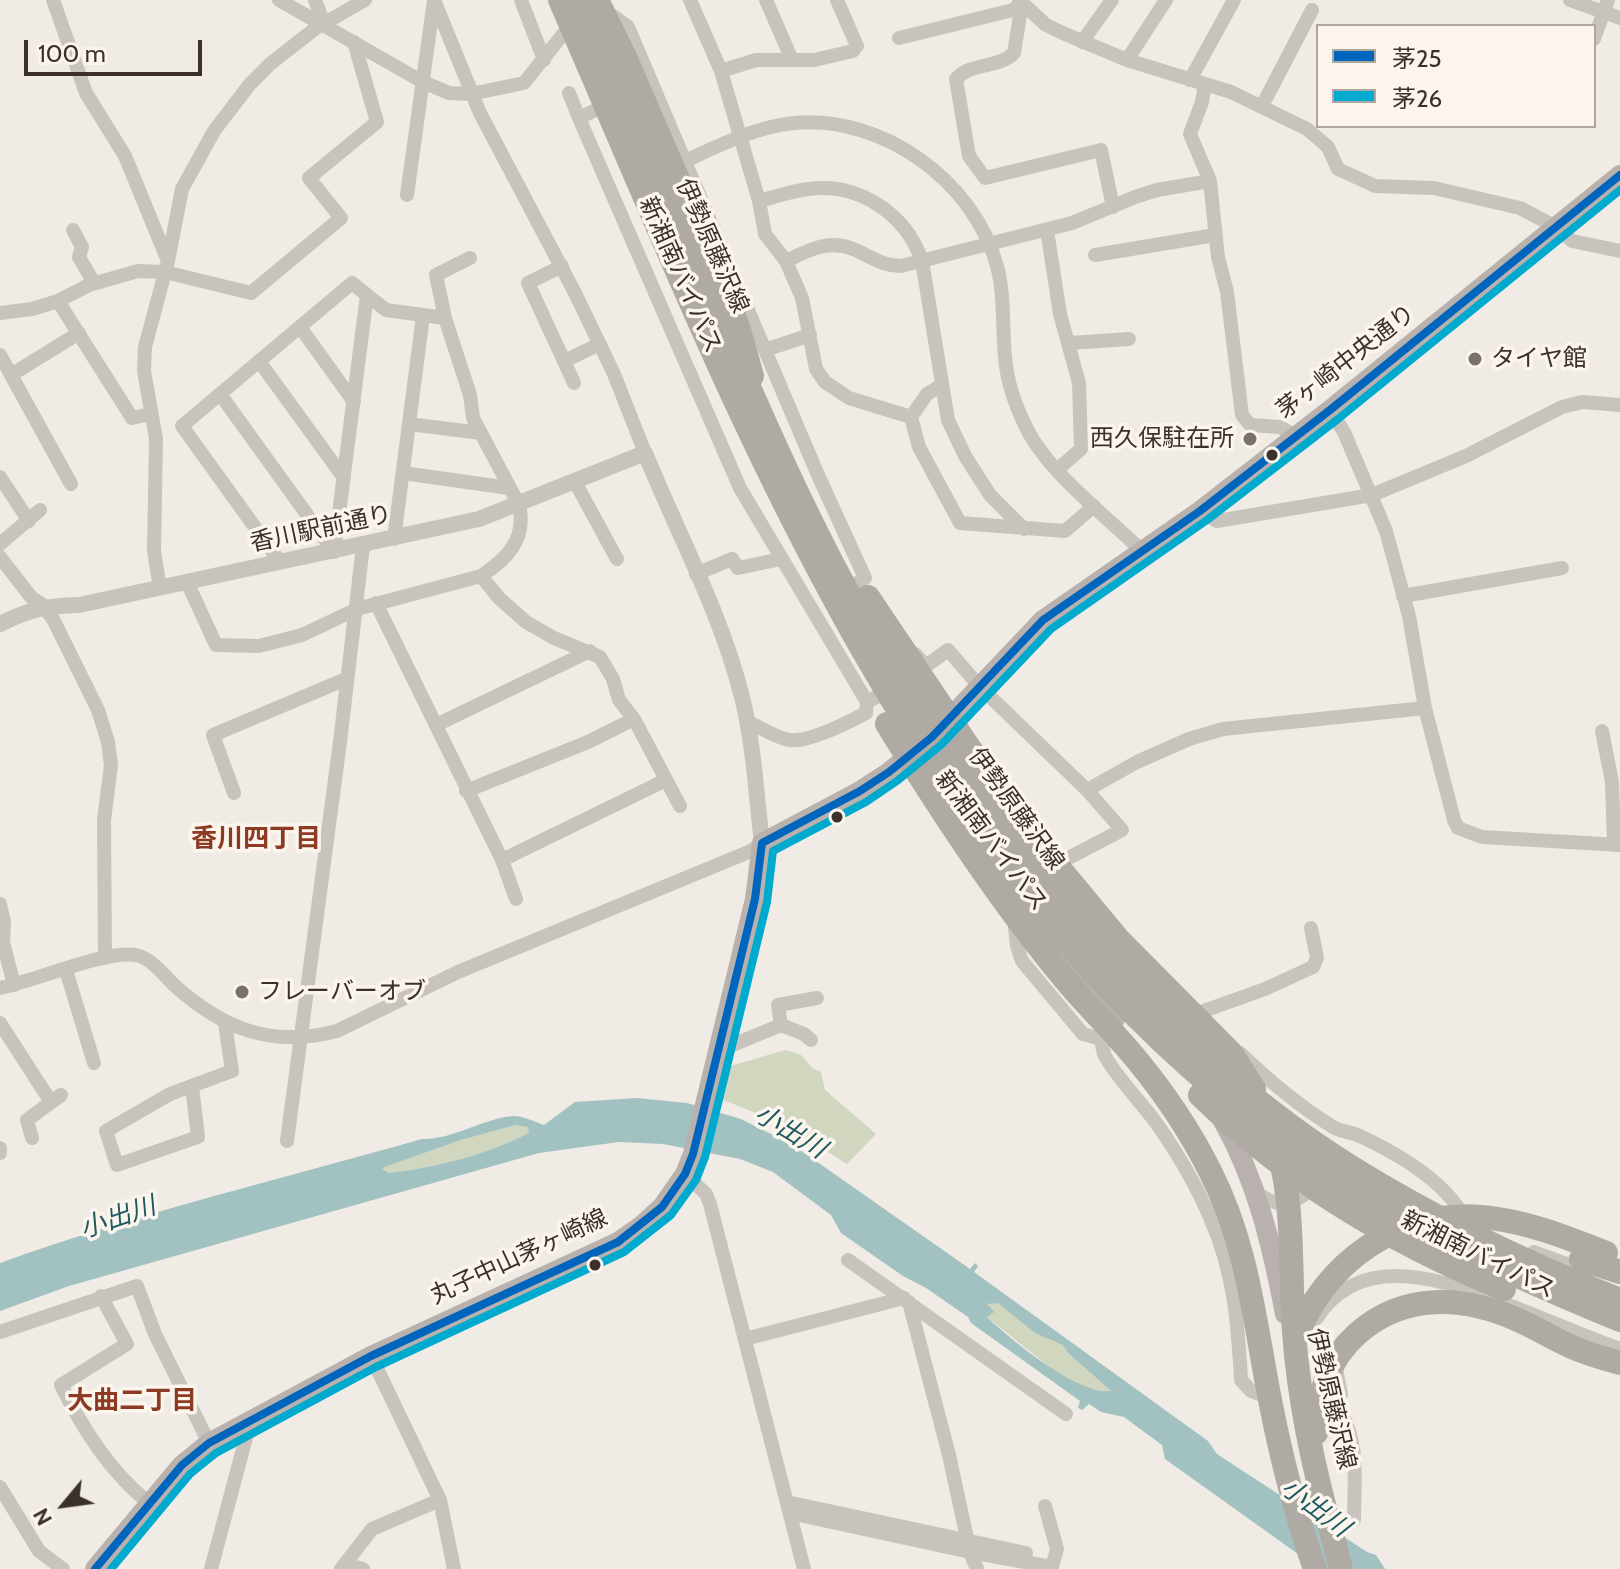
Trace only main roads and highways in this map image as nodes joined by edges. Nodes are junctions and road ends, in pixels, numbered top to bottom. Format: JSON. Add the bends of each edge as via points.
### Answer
{"nodes":[{"id":1,"x":546,"y":0,"type":"edge"},
{"id":2,"x":560,"y":0,"type":"edge"},
{"id":3,"x":580,"y":0,"type":"edge"},
{"id":4,"x":605,"y":8,"type":"edge"},
{"id":5,"x":623,"y":122,"type":"dead end"},
{"id":6,"x":1620,"y":175,"type":"edge"},
{"id":7,"x":716,"y":358,"type":"junction"},
{"id":8,"x":771,"y":451,"type":"junction"},
{"id":9,"x":928,"y":740,"type":"junction"},
{"id":10,"x":1017,"y":891,"type":"joint"},
{"id":11,"x":1112,"y":969,"type":"junction"},
{"id":12,"x":1113,"y":1010,"type":"junction"},
{"id":13,"x":1318,"y":1156,"type":"junction"},
{"id":14,"x":1620,"y":1258,"type":"edge"},
{"id":15,"x":1620,"y":1272,"type":"edge"},
{"id":16,"x":1620,"y":1300,"type":"edge"},
{"id":17,"x":1620,"y":1320,"type":"edge"},
{"id":18,"x":1620,"y":1338,"type":"edge"},
{"id":19,"x":1620,"y":1363,"type":"edge"},
{"id":20,"x":1341,"y":1528,"type":"junction"},
{"id":21,"x":95,"y":1569,"type":"edge"},
{"id":22,"x":1315,"y":1569,"type":"edge"},
{"id":23,"x":1323,"y":1569,"type":"edge"},
{"id":24,"x":1341,"y":1569,"type":"edge"},
{"id":25,"x":1350,"y":1569,"type":"edge"}],
"edges":[{"from":1,"to":8,"type":"highway","via":[[677,299]]},
{"from":2,"to":7,"type":"highway","name":"新湘南バイパス","bridge":true},
{"from":3,"to":8,"type":"highway","name":"新湘南バイパス","bridge":true},
{"from":4,"to":8,"type":"highway","bridge":true,"via":[[721,279]]},
{"from":5,"to":8,"type":"main road","name":"伊勢原藤沢線"},
{"from":6,"to":9,"type":"main road","name":"茅ヶ崎中央通り","via":[[1200,511],[1043,620]]},
{"from":7,"to":13,"type":"highway","name":"新湘南バイパス","bridge":true,"via":[[833,601],[917,741],[999,857],[1146,1027],[1247,1115]]},
{"from":7,"to":22,"type":"highway","bridge":true,"via":[[789,537],[884,718],[1017,917],[1177,1113],[1225,1202],[1247,1270],[1276,1432]]},
{"from":8,"to":9,"type":"main road","name":"伊勢原藤沢線"},
{"from":8,"to":9,"type":"main road","name":"伊勢原藤沢線","via":[[829,585],[889,690]]},
{"from":8,"to":13,"type":"highway","name":"新湘南バイパス","bridge":true,"via":[[886,656],[1014,846],[1106,956],[1181,1034]]},
{"from":8,"to":20,"type":"highway","bridge":true,"via":[[1031,834],[1118,939],[1231,1053],[1257,1095],[1276,1142],[1287,1193],[1299,1373],[1316,1475]]},
{"from":9,"to":10,"type":"main road","name":"伊勢原藤沢線","via":[[966,816]]},
{"from":9,"to":11,"type":"main road","name":"伊勢原藤沢線","via":[[1053,903]]},
{"from":9,"to":21,"type":"main road","name":"丸子中山茅ヶ崎線","via":[[860,791],[762,843],[755,899],[687,1171],[662,1207],[618,1242],[371,1356],[209,1443],[182,1465]]},
{"from":10,"to":12,"type":"highway"},
{"from":11,"to":15,"type":"highway","bridge":true,"via":[[1275,1099],[1353,1150],[1442,1202],[1524,1239]]},
{"from":11,"to":20,"type":"main road","name":"伊勢原藤沢線","via":[[1166,1032],[1238,1147],[1275,1263],[1310,1436]]},
{"from":12,"to":18,"type":"highway","bridge":true,"via":[[1232,1126],[1310,1187],[1426,1254]]},
{"from":12,"to":23,"type":"main road","name":"伊勢原藤沢線","via":[[1215,1166],[1241,1232],[1281,1428]]},
{"from":13,"to":16,"type":"highway","name":"新湘南バイパス","bridge":true,"via":[[1471,1236]]},
{"from":13,"to":17,"type":"highway","name":"新湘南バイパス","bridge":true,"via":[[1399,1217],[1487,1264]]},
{"from":14,"to":23,"type":"highway","bridge":true,"via":[[1531,1226],[1461,1216],[1392,1233],[1334,1275],[1303,1323],[1288,1388],[1291,1440]]},
{"from":19,"to":20,"type":"highway","bridge":true,"via":[[1463,1302],[1412,1304],[1377,1319],[1343,1349],[1320,1397],[1316,1437]]},
{"from":20,"to":24,"type":"highway"},
{"from":20,"to":25,"type":"main road","name":"伊勢原藤沢線"}]}
